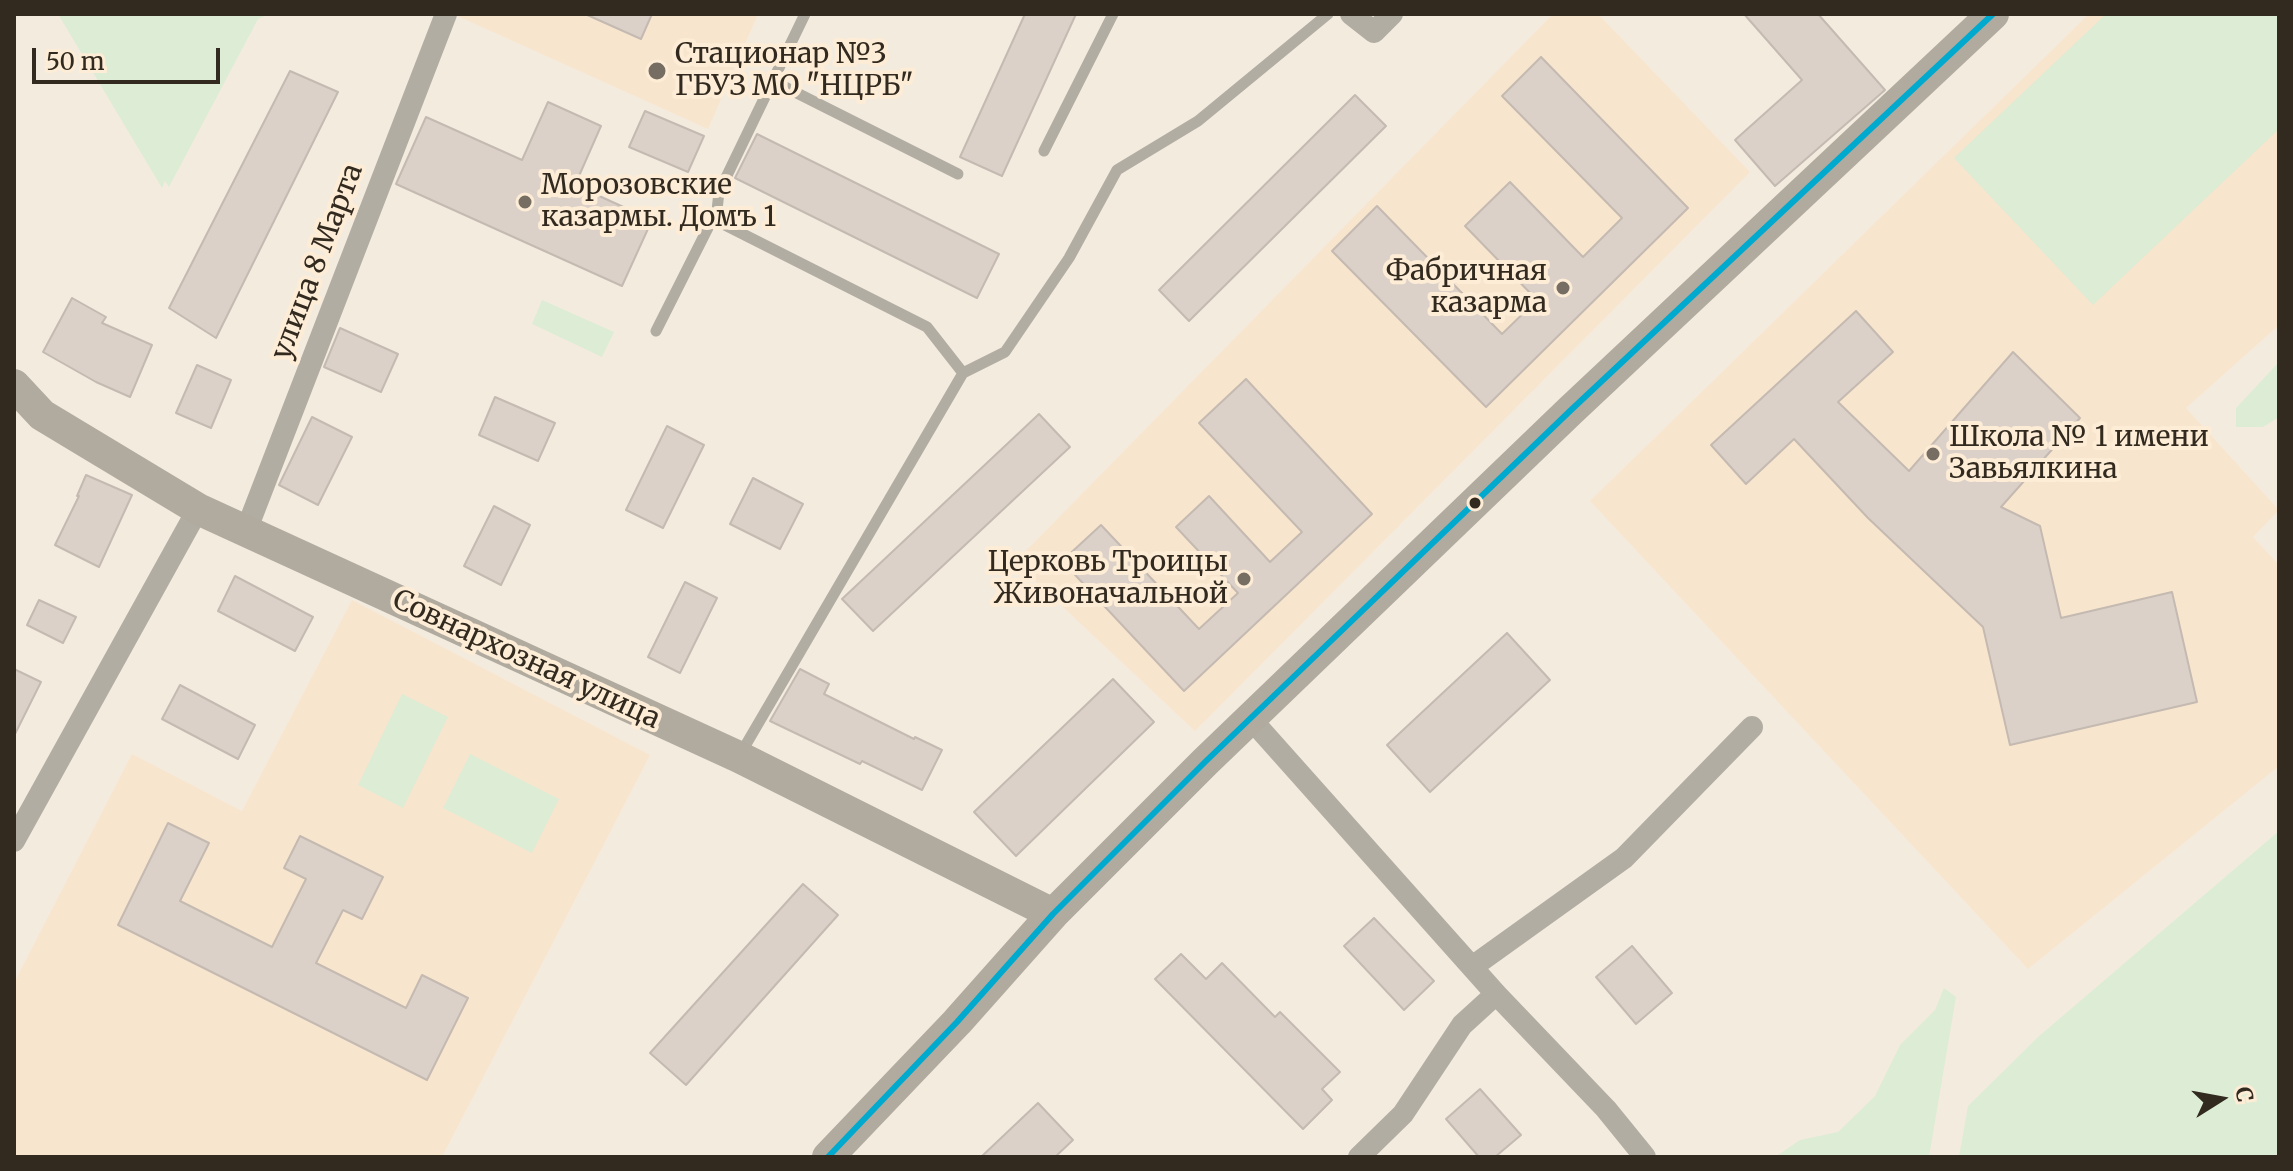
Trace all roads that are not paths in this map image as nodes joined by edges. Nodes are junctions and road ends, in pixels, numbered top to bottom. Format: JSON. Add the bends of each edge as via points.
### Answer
{"nodes":[{"id":1,"x":446,"y":14,"type":"edge"},
{"id":2,"x":805,"y":14,"type":"edge"},
{"id":3,"x":1113,"y":14,"type":"edge"},
{"id":4,"x":1328,"y":14,"type":"edge"},
{"id":5,"x":1351,"y":14,"type":"edge"},
{"id":6,"x":1392,"y":14,"type":"edge"},
{"id":7,"x":1993,"y":14,"type":"edge"},
{"id":8,"x":773,"y":81,"type":"junction"},
{"id":9,"x":1044,"y":151,"type":"dead end"},
{"id":10,"x":958,"y":174,"type":"dead end"},
{"id":11,"x":717,"y":210,"type":"junction"},
{"id":12,"x":656,"y":331,"type":"dead end"},
{"id":13,"x":963,"y":373,"type":"junction"},
{"id":14,"x":14,"y":385,"type":"edge"},
{"id":15,"x":198,"y":509,"type":"junction"},
{"id":16,"x":246,"y":531,"type":"junction"},
{"id":17,"x":1250,"y":718,"type":"junction"},
{"id":18,"x":1752,"y":727,"type":"dead end"},
{"id":19,"x":739,"y":757,"type":"junction"},
{"id":20,"x":14,"y":841,"type":"edge"},
{"id":21,"x":1053,"y":914,"type":"junction"},
{"id":22,"x":1472,"y":967,"type":"junction"},
{"id":23,"x":1496,"y":994,"type":"junction"},
{"id":24,"x":828,"y":1157,"type":"edge"},
{"id":25,"x":1359,"y":1157,"type":"edge"},
{"id":26,"x":1645,"y":1157,"type":"edge"}],
"edges":[{"from":1,"to":16,"type":"street","name":"улица 8 Марта"},
{"from":2,"to":8,"type":"lane"},
{"from":3,"to":9,"type":"lane"},
{"from":4,"to":13,"type":"lane","via":[[1198,121],[1117,170],[1069,258],[1005,352]]},
{"from":5,"to":6,"type":"street","via":[[1374,32]]},
{"from":7,"to":17,"type":"street"},
{"from":8,"to":10,"type":"lane"},
{"from":8,"to":11,"type":"lane","via":[[719,192]]},
{"from":11,"to":12,"type":"lane"},
{"from":11,"to":13,"type":"lane","via":[[723,224],[927,327]]},
{"from":13,"to":19,"type":"lane"},
{"from":14,"to":15,"type":"street","name":"Совнархозная улица","via":[[42,415]]},
{"from":15,"to":16,"type":"street","name":"Совнархозная улица"},
{"from":15,"to":20,"type":"street"},
{"from":16,"to":19,"type":"street","name":"Совнархозная улица"},
{"from":17,"to":21,"type":"street"},
{"from":17,"to":22,"type":"street"},
{"from":18,"to":22,"type":"street","via":[[1624,858]]},
{"from":19,"to":21,"type":"street","name":"Совнархозная улица"},
{"from":21,"to":24,"type":"street"},
{"from":22,"to":23,"type":"street"},
{"from":23,"to":25,"type":"street","via":[[1462,1025],[1403,1114]]},
{"from":23,"to":26,"type":"street"}]}
